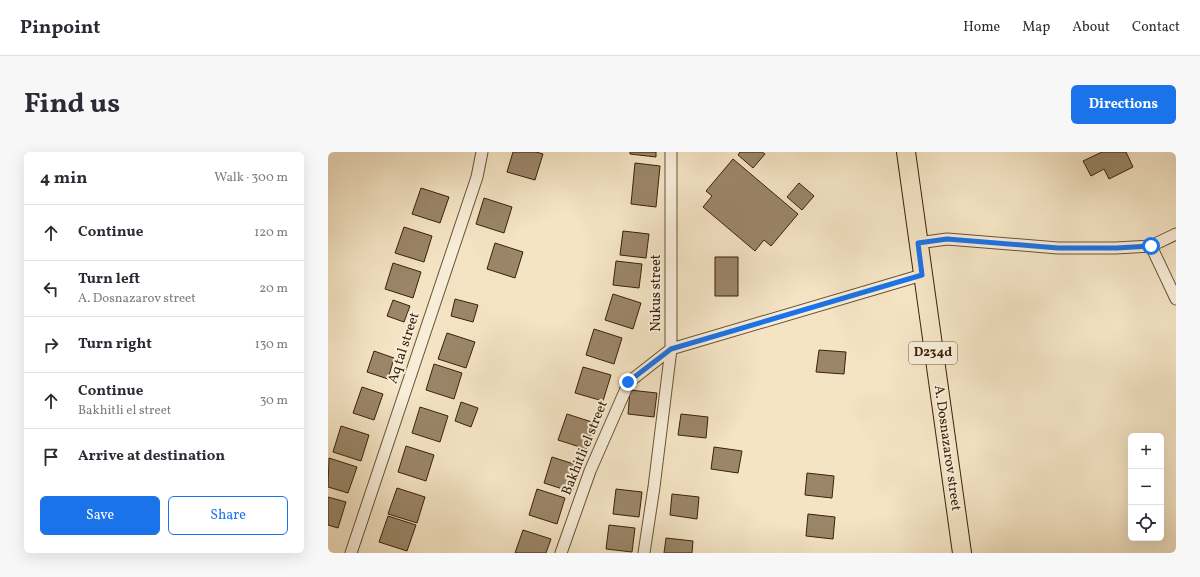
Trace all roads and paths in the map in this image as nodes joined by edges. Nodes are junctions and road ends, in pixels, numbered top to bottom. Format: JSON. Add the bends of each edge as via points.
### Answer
{"nodes":[{"id":1,"x":482,"y":152,"type":"edge"},
{"id":2,"x":671,"y":152,"type":"edge"},
{"id":3,"x":906,"y":152,"type":"edge"},
{"id":4,"x":1176,"y":234,"type":"edge"},
{"id":5,"x":918,"y":243,"type":"junction"},
{"id":6,"x":1151,"y":246,"type":"junction"},
{"id":7,"x":922,"y":275,"type":"junction"},
{"id":8,"x":1176,"y":299,"type":"edge"},
{"id":9,"x":671,"y":349,"type":"junction"},
{"id":10,"x":351,"y":553,"type":"edge"},
{"id":11,"x":561,"y":553,"type":"edge"},
{"id":12,"x":644,"y":553,"type":"edge"},
{"id":13,"x":962,"y":553,"type":"edge"}],
"edges":[{"from":1,"to":10,"type":"street","name":"Aq tal street","via":[[477,177]]},
{"from":2,"to":9,"type":"street","name":"Nukus street"},
{"from":3,"to":5,"type":"main road","name":"A. Dosnazarov street","number":"D234d"},
{"from":4,"to":6,"type":"street"},
{"from":5,"to":6,"type":"street","via":[[947,239],[1058,248]]},
{"from":5,"to":7,"type":"main road","name":"A. Dosnazarov street","number":"D234d"},
{"from":6,"to":8,"type":"street"},
{"from":7,"to":9,"type":"street"},
{"from":7,"to":13,"type":"main road","name":"A. Dosnazarov street","number":"D234d"},
{"from":9,"to":11,"type":"street","name":"Bakhitli el street","via":[[628,382],[590,471]]},
{"from":9,"to":12,"type":"street","name":"Nukus street"}]}
